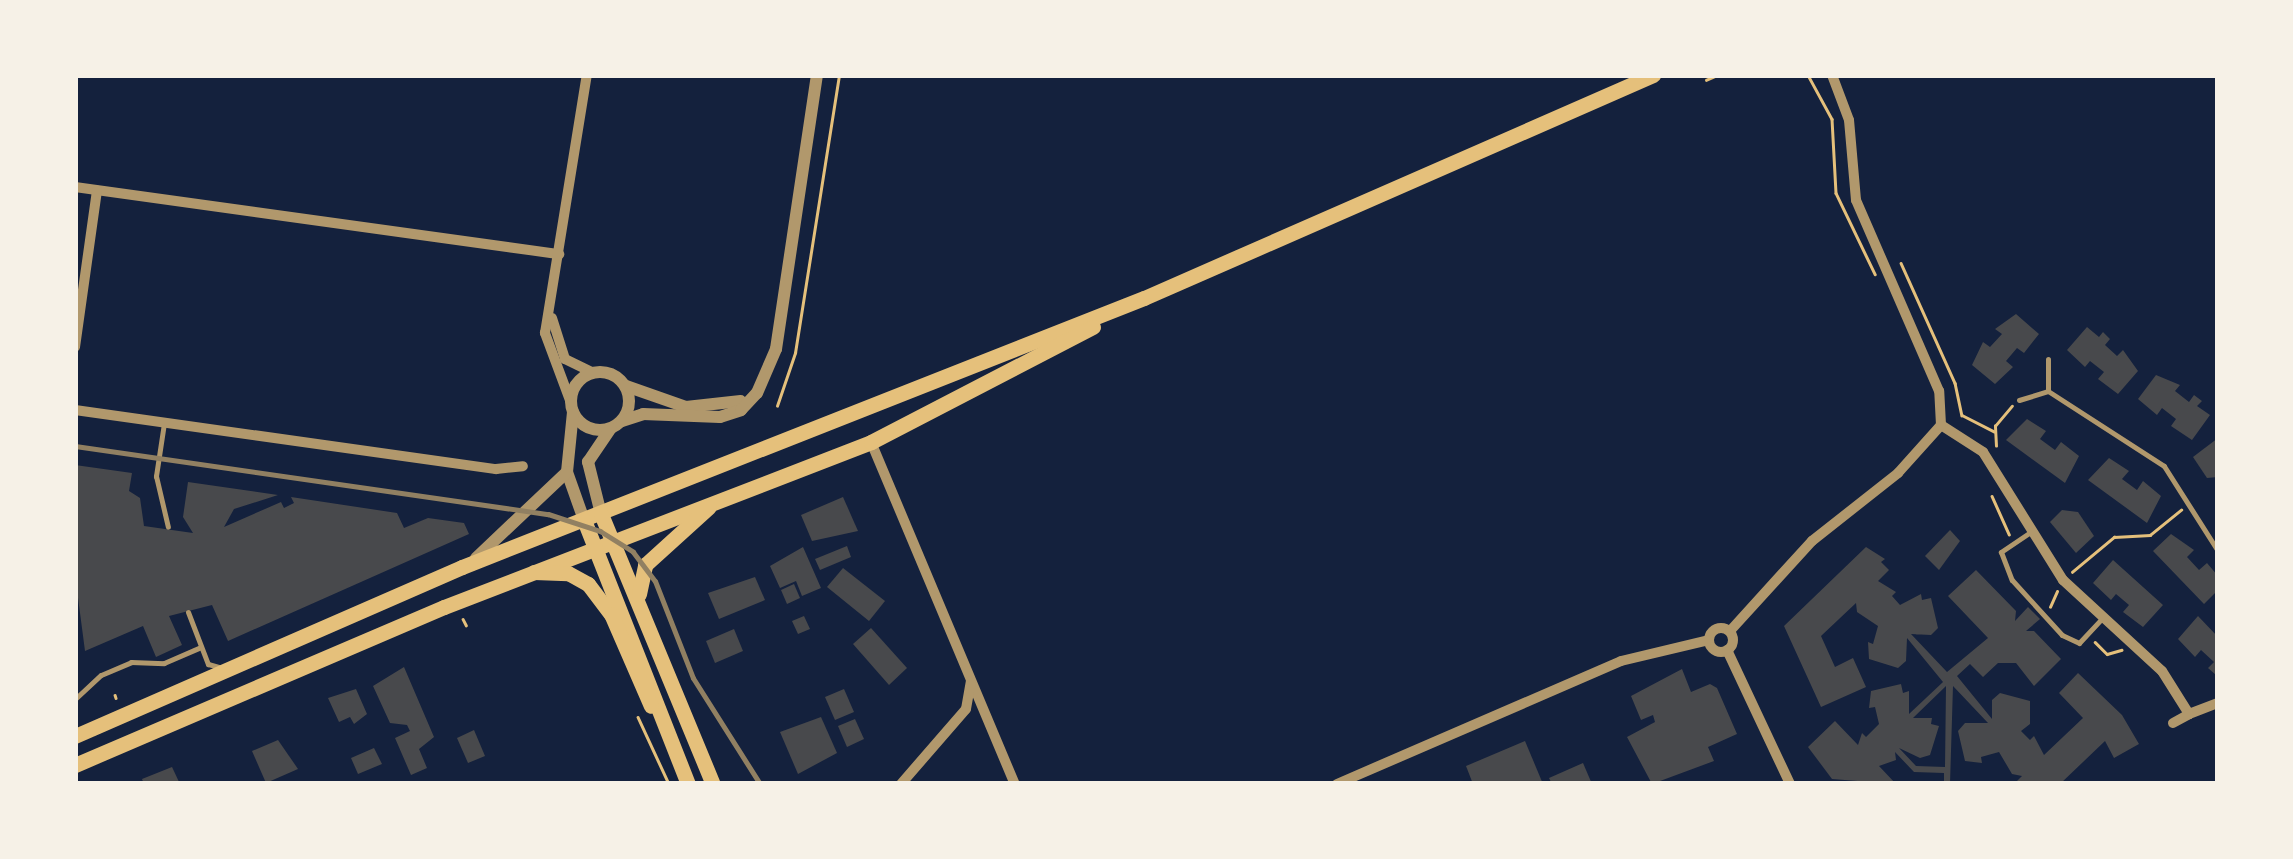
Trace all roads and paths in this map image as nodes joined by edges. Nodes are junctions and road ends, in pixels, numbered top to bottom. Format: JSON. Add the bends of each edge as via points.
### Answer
{"nodes":[{"id":1,"x":588,"y":75,"type":"edge"},
{"id":2,"x":816,"y":75,"type":"edge"},
{"id":3,"x":839,"y":75,"type":"edge"},
{"id":4,"x":1653,"y":75,"type":"edge"},
{"id":5,"x":1717,"y":75,"type":"edge"},
{"id":6,"x":1832,"y":75,"type":"edge"},
{"id":7,"x":1706,"y":80,"type":"dead end"},
{"id":8,"x":75,"y":188,"type":"edge"},
{"id":9,"x":98,"y":191,"type":"junction"},
{"id":10,"x":559,"y":254,"type":"junction"},
{"id":11,"x":1897,"y":264,"type":"dead end"},
{"id":12,"x":1144,"y":298,"type":"junction"},
{"id":13,"x":552,"y":302,"type":"junction"},
{"id":14,"x":75,"y":347,"type":"edge"},
{"id":15,"x":2048,"y":359,"type":"dead end"},
{"id":16,"x":594,"y":374,"type":"junction"},
{"id":17,"x":624,"y":384,"type":"junction"},
{"id":18,"x":762,"y":384,"type":"junction"},
{"id":19,"x":2048,"y":391,"type":"junction"},
{"id":20,"x":2019,"y":400,"type":"joint"},
{"id":21,"x":572,"y":406,"type":"junction"},
{"id":22,"x":777,"y":406,"type":"dead end"},
{"id":23,"x":75,"y":410,"type":"edge"},
{"id":24,"x":860,"y":415,"type":"junction"},
{"id":25,"x":164,"y":423,"type":"junction"},
{"id":26,"x":617,"y":424,"type":"junction"},
{"id":27,"x":1942,"y":424,"type":"junction"},
{"id":28,"x":1994,"y":431,"type":"junction"},
{"id":29,"x":871,"y":442,"type":"junction"},
{"id":30,"x":2001,"y":458,"type":"dead end"},
{"id":31,"x":523,"y":466,"type":"dead end"},
{"id":32,"x":567,"y":472,"type":"junction"},
{"id":33,"x":708,"y":507,"type":"junction"},
{"id":34,"x":2184,"y":507,"type":"dead end"},
{"id":35,"x":602,"y":514,"type":"junction"},
{"id":36,"x":584,"y":520,"type":"junction"},
{"id":37,"x":168,"y":527,"type":"dead end"},
{"id":38,"x":2029,"y":533,"type":"junction"},
{"id":39,"x":606,"y":545,"type":"junction"},
{"id":40,"x":2218,"y":551,"type":"edge"},
{"id":41,"x":462,"y":568,"type":"junction"},
{"id":42,"x":534,"y":572,"type":"junction"},
{"id":43,"x":2071,"y":573,"type":"dead end"},
{"id":44,"x":2058,"y":590,"type":"dead end"},
{"id":45,"x":2038,"y":597,"type":"dead end"},
{"id":46,"x":640,"y":606,"type":"junction"},
{"id":47,"x":188,"y":612,"type":"dead end"},
{"id":48,"x":2102,"y":618,"type":"junction"},
{"id":49,"x":463,"y":619,"type":"dead end"},
{"id":50,"x":466,"y":625,"type":"dead end"},
{"id":51,"x":1730,"y":631,"type":"junction"},
{"id":52,"x":2102,"y":637,"type":"dead end"},
{"id":53,"x":1709,"y":640,"type":"junction"},
{"id":54,"x":201,"y":647,"type":"junction"},
{"id":55,"x":1727,"y":650,"type":"junction"},
{"id":56,"x":2122,"y":650,"type":"dead end"},
{"id":57,"x":226,"y":670,"type":"junction"},
{"id":58,"x":970,"y":671,"type":"junction"},
{"id":59,"x":75,"y":699,"type":"edge"},
{"id":60,"x":2218,"y":703,"type":"edge"},
{"id":61,"x":656,"y":714,"type":"junction"},
{"id":62,"x":2189,"y":714,"type":"junction"},
{"id":63,"x":2173,"y":723,"type":"dead end"},
{"id":64,"x":75,"y":736,"type":"edge"},
{"id":65,"x":75,"y":765,"type":"edge"},
{"id":66,"x":1789,"y":783,"type":"edge"},
{"id":67,"x":688,"y":784,"type":"edge"},
{"id":68,"x":713,"y":784,"type":"edge"},
{"id":69,"x":901,"y":784,"type":"edge"},
{"id":70,"x":1015,"y":784,"type":"edge"},
{"id":71,"x":1337,"y":784,"type":"edge"}],
"edges":[{"from":1,"to":10,"type":"street"},
{"from":2,"to":18,"type":"street","via":[[776,349]]},
{"from":3,"to":22,"type":"path","via":[[795,353]]},
{"from":4,"to":12,"type":"main road"},
{"from":5,"to":7,"type":"path"},
{"from":6,"to":27,"type":"street","via":[[1849,120],[1856,200],[1940,390]]},
{"from":8,"to":9,"type":"street"},
{"from":9,"to":10,"type":"street"},
{"from":9,"to":14,"type":"street"},
{"from":10,"to":13,"type":"street"},
{"from":11,"to":28,"type":"path","via":[[1902,262],[1955,382],[1962,415]]},
{"from":12,"to":24,"type":"main road"},
{"from":12,"to":29,"type":"main road"},
{"from":13,"to":16,"type":"street","via":[[561,352]]},
{"from":13,"to":21,"type":"street","via":[[546,342]]},
{"from":15,"to":19,"type":"lane"},
{"from":16,"to":17,"type":"street"},
{"from":16,"to":21,"type":"street","via":[[575,388]]},
{"from":17,"to":18,"type":"street","via":[[698,408],[734,404]]},
{"from":17,"to":26,"type":"street","via":[[629,403]]},
{"from":18,"to":26,"type":"street","via":[[747,406],[720,417],[644,414]]},
{"from":19,"to":20,"type":"lane"},
{"from":19,"to":40,"type":"lane","via":[[2164,466]]},
{"from":20,"to":28,"type":"path"},
{"from":21,"to":26,"type":"street","via":[[592,429]]},
{"from":21,"to":32,"type":"street"},
{"from":23,"to":25,"type":"street"},
{"from":24,"to":29,"type":"main road"},
{"from":24,"to":35,"type":"main road"},
{"from":25,"to":31,"type":"street","via":[[496,470]]},
{"from":25,"to":37,"type":"lane","via":[[156,476]]},
{"from":26,"to":35,"type":"street","via":[[588,462]]},
{"from":27,"to":38,"type":"street","via":[[1990,460]]},
{"from":27,"to":51,"type":"street","via":[[1898,473],[1812,542]]},
{"from":28,"to":30,"type":"path"},
{"from":29,"to":33,"type":"main road"},
{"from":29,"to":58,"type":"street"},
{"from":32,"to":36,"type":"street"},
{"from":32,"to":41,"type":"street"},
{"from":33,"to":39,"type":"main road"},
{"from":33,"to":46,"type":"main road","via":[[642,570]]},
{"from":34,"to":43,"type":"path","via":[[2147,536],[2116,535]]},
{"from":35,"to":36,"type":"main road"},
{"from":35,"to":39,"type":"main road"},
{"from":36,"to":39,"type":"main road"},
{"from":36,"to":41,"type":"main road"},
{"from":38,"to":48,"type":"street"},
{"from":38,"to":48,"type":"lane","via":[[2001,552],[2012,580],[2062,635],[2078,643]]},
{"from":39,"to":42,"type":"main road"},
{"from":39,"to":46,"type":"main road"},
{"from":39,"to":61,"type":"main road","via":[[650,676]]},
{"from":41,"to":57,"type":"main road"},
{"from":42,"to":61,"type":"main road","via":[[568,573],[588,584],[611,614]]},
{"from":42,"to":65,"type":"main road"},
{"from":44,"to":45,"type":"path","via":[[2050,609]]},
{"from":46,"to":68,"type":"main road"},
{"from":47,"to":54,"type":"lane"},
{"from":48,"to":62,"type":"street","via":[[2162,672]]},
{"from":49,"to":50,"type":"path"},
{"from":51,"to":53,"type":"street","via":[[1718,628]]},
{"from":51,"to":55,"type":"street"},
{"from":52,"to":56,"type":"path","via":[[2095,643],[2107,654]]},
{"from":53,"to":55,"type":"street","via":[[1716,650]]},
{"from":53,"to":71,"type":"street","via":[[1621,661]]},
{"from":54,"to":57,"type":"lane","via":[[208,664]]},
{"from":54,"to":59,"type":"lane","via":[[164,663],[131,662],[102,675]]},
{"from":55,"to":66,"type":"street"},
{"from":57,"to":64,"type":"main road"},
{"from":58,"to":69,"type":"street","via":[[966,710]]},
{"from":58,"to":70,"type":"street"},
{"from":60,"to":62,"type":"street"},
{"from":61,"to":67,"type":"main road"},
{"from":62,"to":63,"type":"street"}]}
